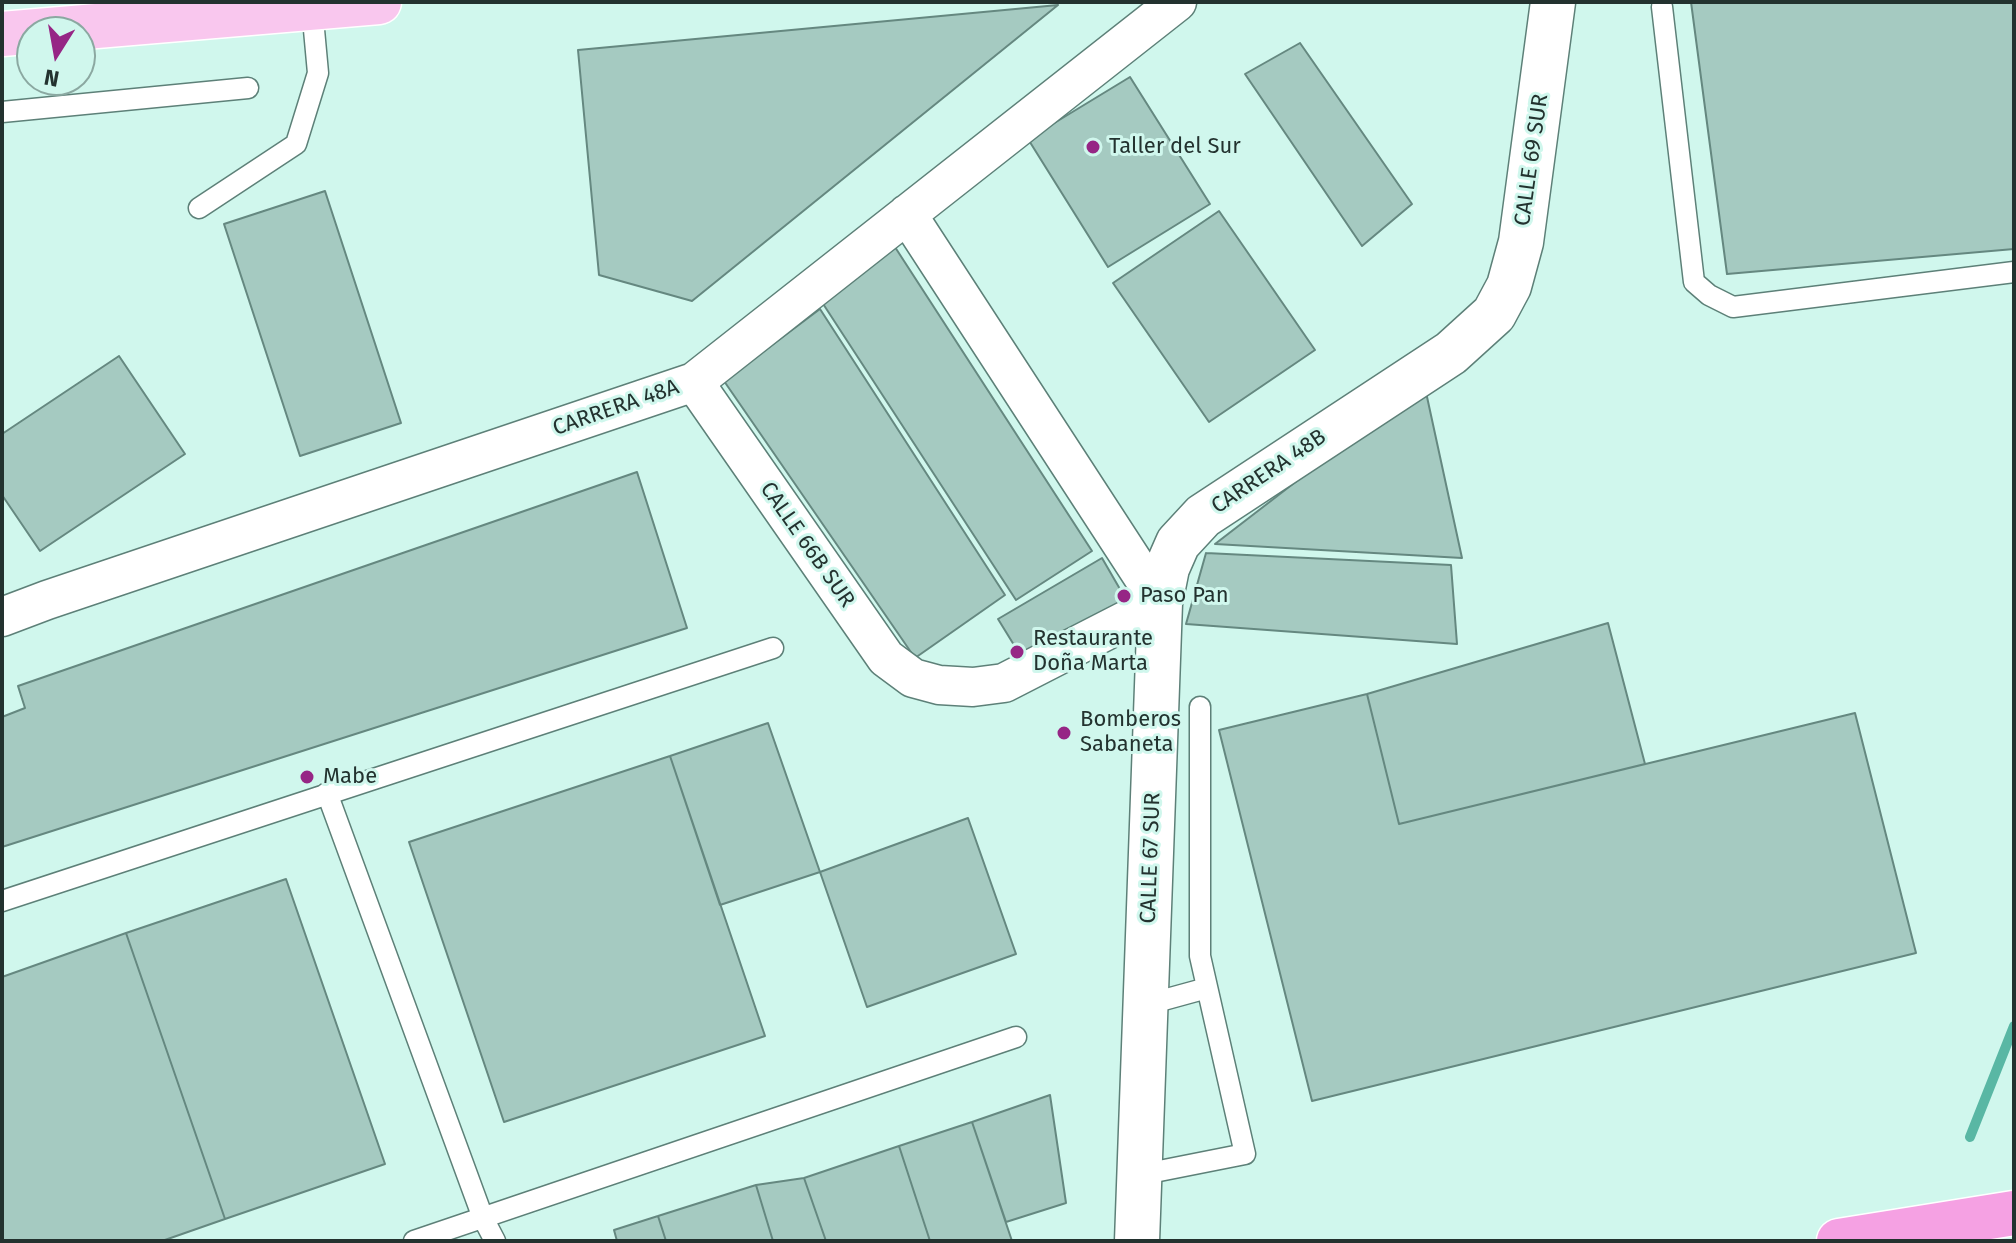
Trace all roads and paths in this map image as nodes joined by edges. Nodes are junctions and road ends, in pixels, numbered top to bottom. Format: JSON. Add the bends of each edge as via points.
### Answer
{"nodes":[{"id":1,"x":379,"y":2,"type":"edge"},
{"id":2,"x":1177,"y":2,"type":"edge"},
{"id":3,"x":1553,"y":2,"type":"edge"},
{"id":4,"x":1662,"y":7,"type":"dead end"},
{"id":5,"x":312,"y":8,"type":"junction"},
{"id":6,"x":2,"y":34,"type":"edge"},
{"id":7,"x":248,"y":88,"type":"dead end"},
{"id":8,"x":2,"y":112,"type":"edge"},
{"id":9,"x":199,"y":208,"type":"dead end"},
{"id":10,"x":907,"y":214,"type":"junction"},
{"id":11,"x":2014,"y":272,"type":"edge"},
{"id":12,"x":1494,"y":314,"type":"joint"},
{"id":13,"x":694,"y":382,"type":"junction"},
{"id":14,"x":1160,"y":603,"type":"junction"},
{"id":15,"x":2,"y":617,"type":"edge"},
{"id":16,"x":773,"y":648,"type":"dead end"},
{"id":17,"x":1200,"y":707,"type":"dead end"},
{"id":18,"x":327,"y":793,"type":"junction"},
{"id":19,"x":2,"y":901,"type":"edge"},
{"id":20,"x":1207,"y":988,"type":"junction"},
{"id":21,"x":1145,"y":1005,"type":"junction"},
{"id":22,"x":1016,"y":1037,"type":"dead end"},
{"id":23,"x":1139,"y":1175,"type":"junction"},
{"id":24,"x":2014,"y":1213,"type":"edge"},
{"id":25,"x":483,"y":1218,"type":"junction"},
{"id":26,"x":414,"y":1241,"type":"edge"},
{"id":27,"x":492,"y":1241,"type":"edge"},
{"id":28,"x":1137,"y":1241,"type":"edge"},
{"id":29,"x":1839,"y":1241,"type":"edge"}],
"edges":[{"from":1,"to":5,"type":"main road"},
{"from":2,"to":10,"type":"street","name":"CARRERA 48A"},
{"from":3,"to":12,"type":"street","name":"CALLE 69 SUR","via":[[1521,242],[1509,286]]},
{"from":4,"to":11,"type":"lane","via":[[1694,282],[1709,295],[1733,307]]},
{"from":5,"to":6,"type":"main road"},
{"from":5,"to":9,"type":"lane","via":[[318,73],[296,144]]},
{"from":7,"to":8,"type":"lane"},
{"from":10,"to":13,"type":"street","name":"CARRERA 48A"},
{"from":10,"to":14,"type":"street"},
{"from":12,"to":14,"type":"street","name":"CARRERA 48B","via":[[1451,353],[1203,516],[1178,543]]},
{"from":13,"to":14,"type":"street","name":"CALLE 66B SUR","via":[[886,658],[913,678],[973,687],[1004,683]]},
{"from":13,"to":15,"type":"street","name":"CARRERA 48A"},
{"from":14,"to":21,"type":"street","name":"CALLE 67 SUR"},
{"from":16,"to":18,"type":"lane"},
{"from":17,"to":20,"type":"lane","via":[[1200,956]]},
{"from":18,"to":19,"type":"lane"},
{"from":18,"to":25,"type":"lane"},
{"from":20,"to":21,"type":"lane"},
{"from":20,"to":23,"type":"lane","via":[[1245,1154]]},
{"from":21,"to":23,"type":"street","name":"CALLE 67 SUR"},
{"from":22,"to":25,"type":"lane"},
{"from":23,"to":28,"type":"street","name":"CALLE 67 SUR"},
{"from":24,"to":29,"type":"highway"},
{"from":25,"to":26,"type":"lane"},
{"from":25,"to":27,"type":"lane"}]}
